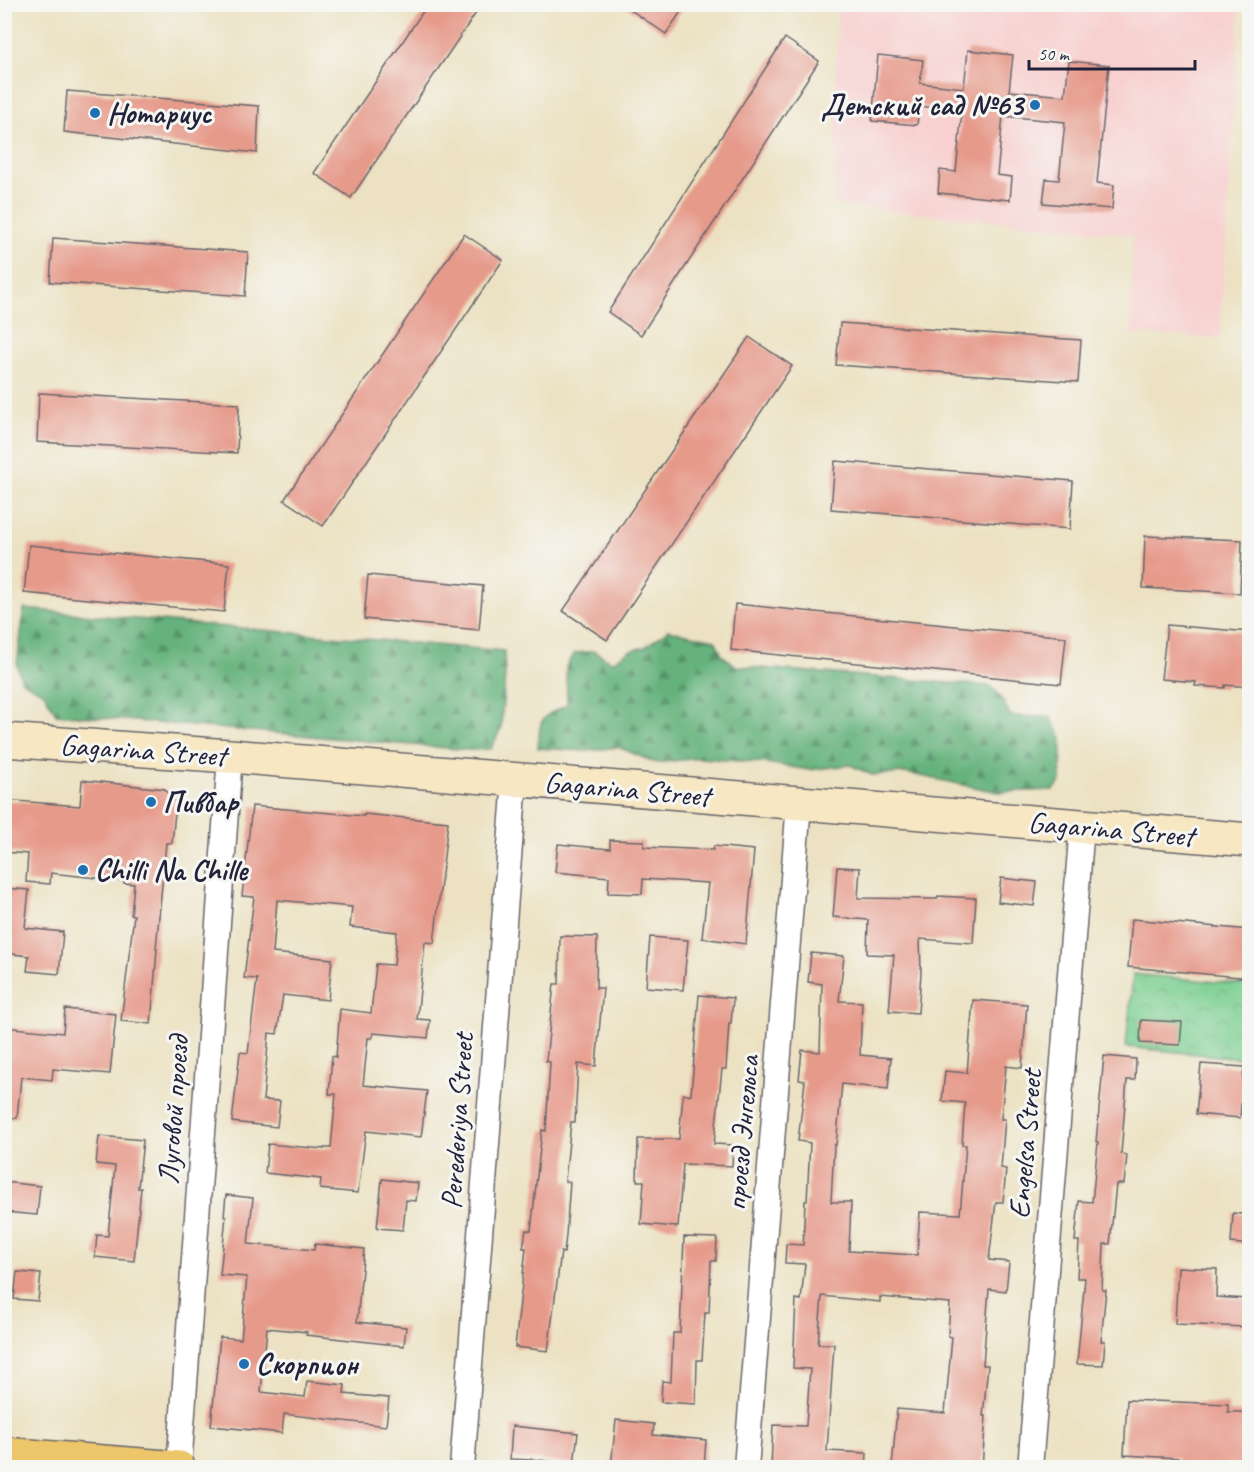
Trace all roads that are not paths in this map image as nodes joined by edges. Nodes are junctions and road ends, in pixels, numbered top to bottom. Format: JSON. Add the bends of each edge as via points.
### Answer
{"nodes":[{"id":1,"x":4,"y":740,"type":"edge"},
{"id":2,"x":230,"y":756,"type":"junction"},
{"id":3,"x":515,"y":780,"type":"junction"},
{"id":4,"x":799,"y":803,"type":"junction"},
{"id":5,"x":1082,"y":826,"type":"junction"},
{"id":6,"x":1250,"y":840,"type":"edge"},
{"id":7,"x":4,"y":1454,"type":"edge"},
{"id":8,"x":179,"y":1467,"type":"edge"},
{"id":9,"x":462,"y":1467,"type":"edge"},
{"id":10,"x":746,"y":1467,"type":"edge"},
{"id":11,"x":1030,"y":1467,"type":"edge"}],
"edges":[{"from":1,"to":2,"type":"street","name":"Gagarina Street"},
{"from":2,"to":3,"type":"street","name":"Gagarina Street"},
{"from":2,"to":8,"type":"street","name":"Луговой проезд"},
{"from":3,"to":4,"type":"street","name":"Gagarina Street"},
{"from":3,"to":9,"type":"street","name":"Perederiya Street"},
{"from":4,"to":5,"type":"street","name":"Gagarina Street"},
{"from":4,"to":10,"type":"street","name":"проезд Энгельса"},
{"from":5,"to":6,"type":"street","name":"Gagarina Street"},
{"from":5,"to":11,"type":"street","name":"Engelsa Street"},
{"from":7,"to":8,"type":"highway"}]}
